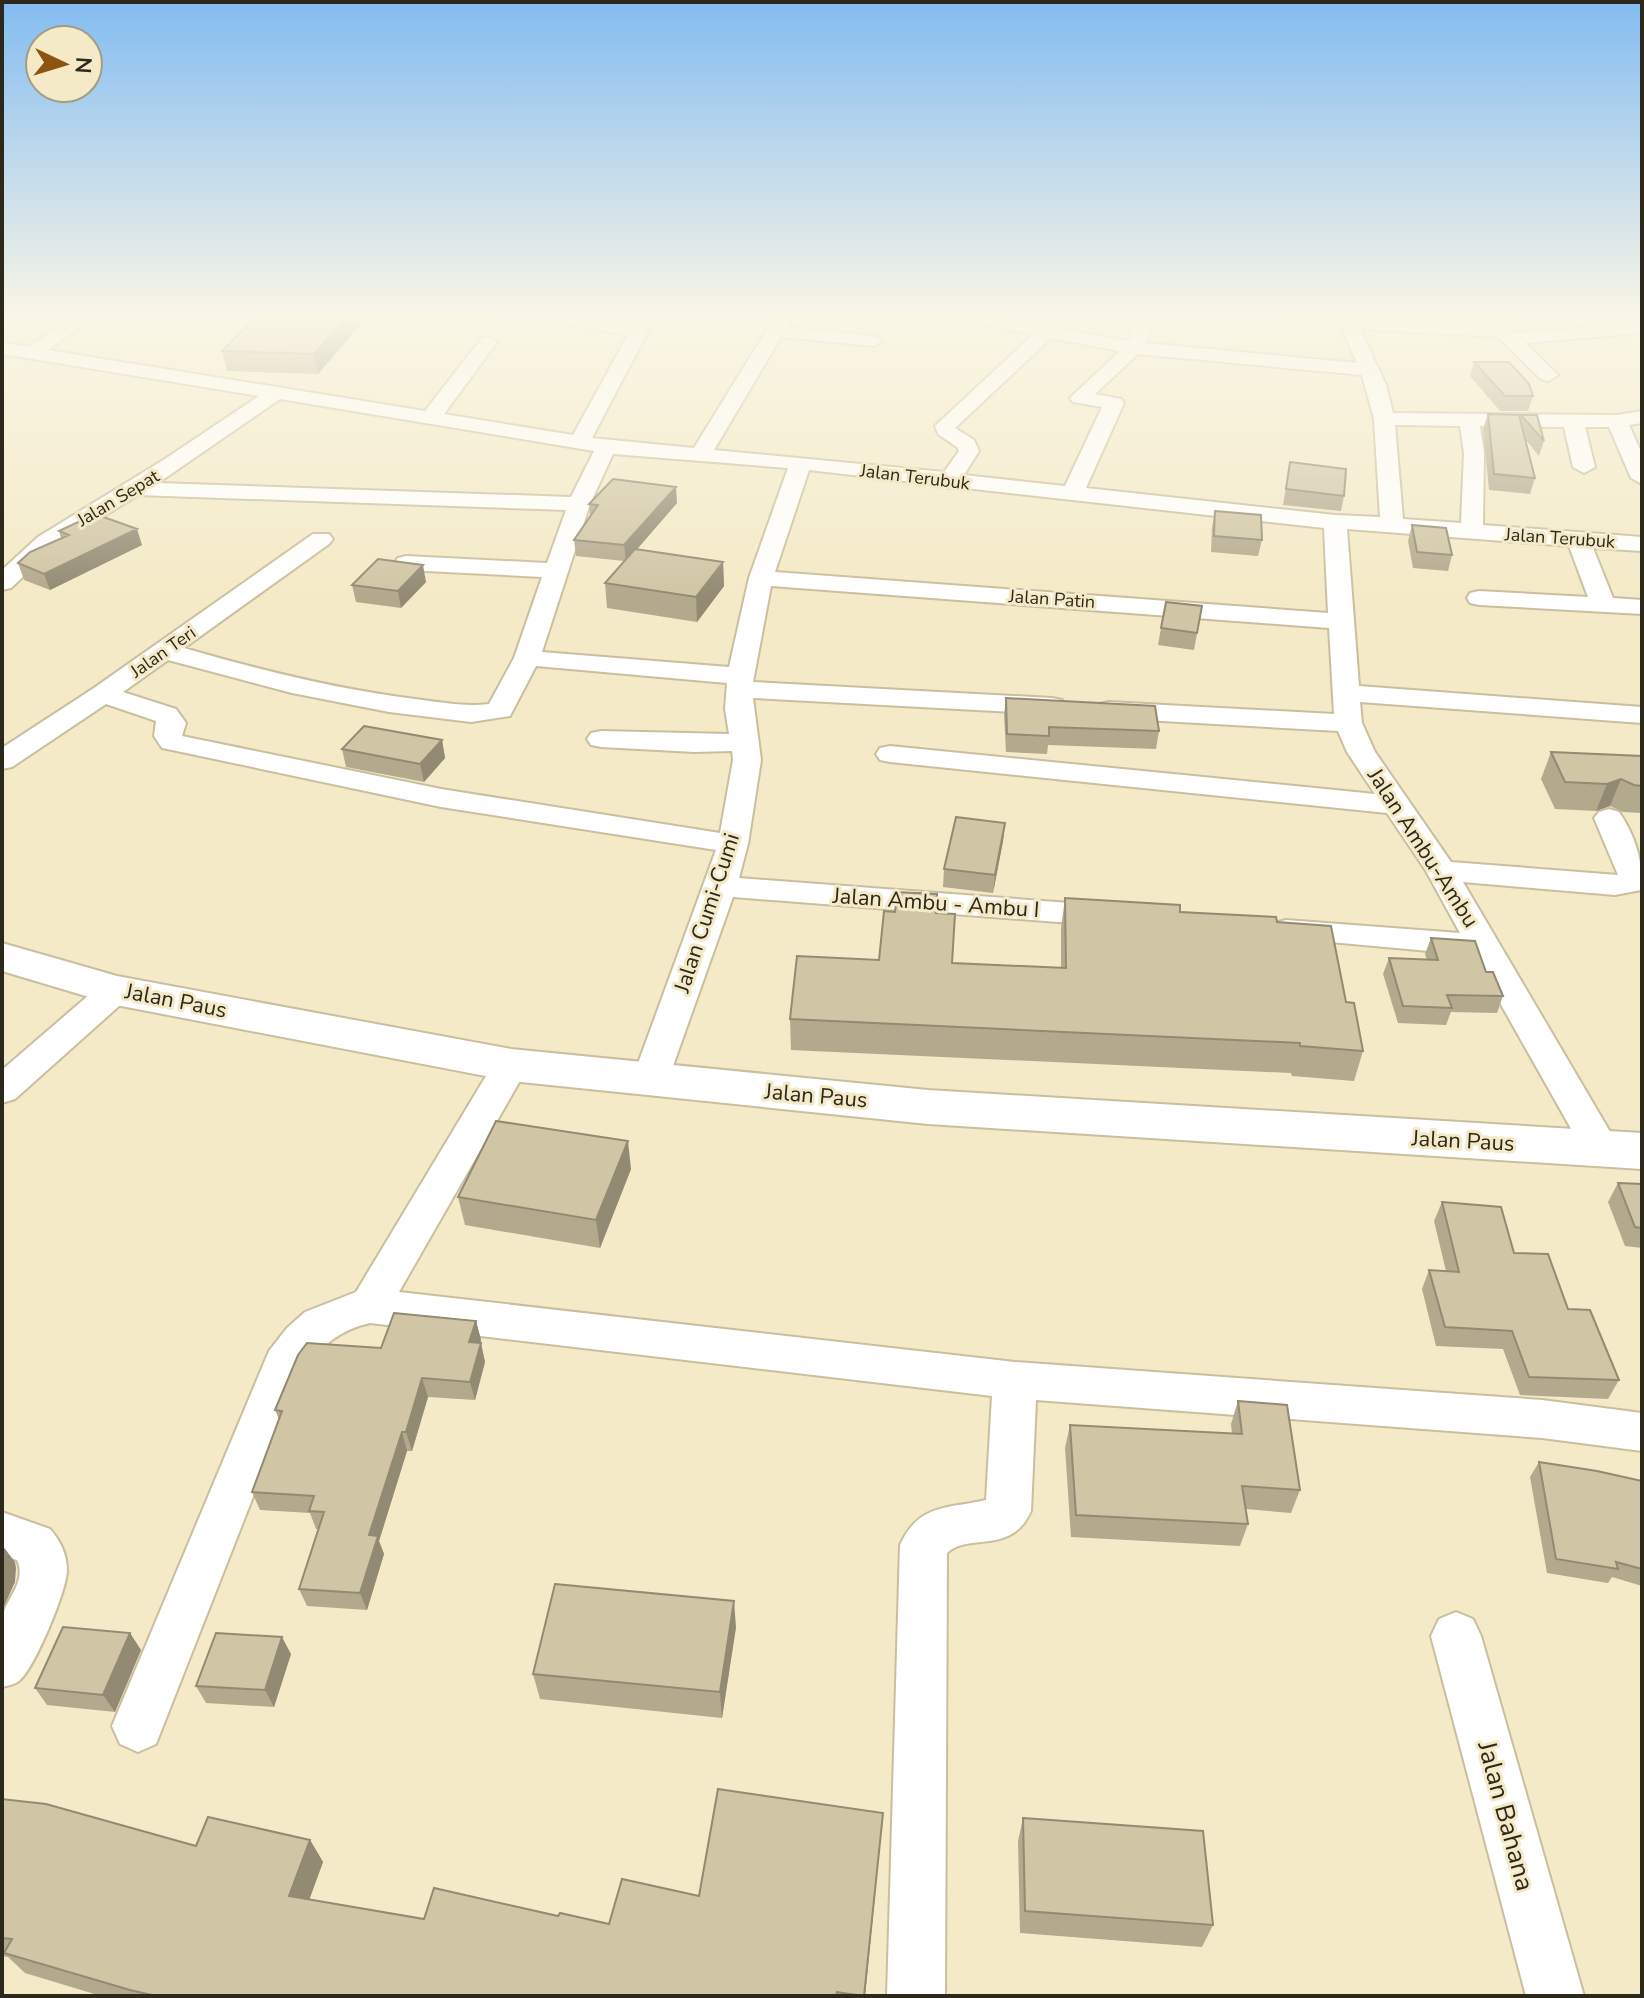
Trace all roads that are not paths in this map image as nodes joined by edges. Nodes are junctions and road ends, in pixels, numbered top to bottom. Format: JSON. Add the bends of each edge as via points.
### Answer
{"nodes":[{"id":1,"x":249,"y":411,"type":"edge"},
{"id":2,"x":382,"y":411,"type":"edge"},
{"id":3,"x":436,"y":411,"type":"edge"},
{"id":4,"x":596,"y":411,"type":"edge"},
{"id":5,"x":726,"y":411,"type":"edge"},
{"id":6,"x":961,"y":411,"type":"edge"},
{"id":7,"x":1110,"y":411,"type":"edge"},
{"id":8,"x":1382,"y":411,"type":"edge"},
{"id":9,"x":1642,"y":417,"type":"edge"},
{"id":10,"x":1384,"y":419,"type":"junction"},
{"id":11,"x":429,"y":420,"type":"junction"},
{"id":12,"x":1469,"y":420,"type":"junction"},
{"id":13,"x":1573,"y":421,"type":"junction"},
{"id":14,"x":1617,"y":421,"type":"junction"},
{"id":15,"x":579,"y":443,"type":"junction"},
{"id":16,"x":606,"y":447,"type":"junction"},
{"id":17,"x":701,"y":453,"type":"junction"},
{"id":18,"x":801,"y":463,"type":"junction"},
{"id":19,"x":1584,"y":467,"type":"dead end"},
{"id":20,"x":1642,"y":478,"type":"edge"},
{"id":21,"x":948,"y":482,"type":"junction"},
{"id":22,"x":135,"y":488,"type":"junction"},
{"id":23,"x":1072,"y":494,"type":"junction"},
{"id":24,"x":579,"y":504,"type":"junction"},
{"id":25,"x":1335,"y":522,"type":"junction"},
{"id":26,"x":1392,"y":524,"type":"junction"},
{"id":27,"x":1472,"y":531,"type":"junction"},
{"id":28,"x":321,"y":539,"type":"dead end"},
{"id":29,"x":1579,"y":541,"type":"junction"},
{"id":30,"x":1642,"y":544,"type":"edge"},
{"id":31,"x":406,"y":563,"type":"edge"},
{"id":32,"x":557,"y":571,"type":"junction"},
{"id":33,"x":761,"y":578,"type":"junction"},
{"id":34,"x":2,"y":583,"type":"edge"},
{"id":35,"x":1479,"y":598,"type":"dead end"},
{"id":36,"x":1603,"y":604,"type":"junction"},
{"id":37,"x":1642,"y":607,"type":"edge"},
{"id":38,"x":1342,"y":621,"type":"junction"},
{"id":39,"x":165,"y":651,"type":"junction"},
{"id":40,"x":527,"y":658,"type":"junction"},
{"id":41,"x":740,"y":682,"type":"junction"},
{"id":42,"x":1345,"y":693,"type":"junction"},
{"id":43,"x":103,"y":694,"type":"junction"},
{"id":44,"x":1642,"y":715,"type":"edge"},
{"id":45,"x":1348,"y":723,"type":"junction"},
{"id":46,"x":601,"y":739,"type":"dead end"},
{"id":47,"x":744,"y":742,"type":"junction"},
{"id":48,"x":890,"y":754,"type":"dead end"},
{"id":49,"x":2,"y":761,"type":"edge"},
{"id":50,"x":1398,"y":805,"type":"junction"},
{"id":51,"x":1609,"y":818,"type":"dead end"},
{"id":52,"x":733,"y":844,"type":"junction"},
{"id":53,"x":1441,"y":871,"type":"junction"},
{"id":54,"x":721,"y":886,"type":"junction"},
{"id":55,"x":1135,"y":918,"type":"edge"},
{"id":56,"x":1262,"y":928,"type":"edge"},
{"id":57,"x":1485,"y":945,"type":"junction"},
{"id":58,"x":2,"y":957,"type":"edge"},
{"id":59,"x":116,"y":990,"type":"junction"},
{"id":60,"x":511,"y":1065,"type":"junction"},
{"id":61,"x":650,"y":1080,"type":"junction"},
{"id":62,"x":2,"y":1090,"type":"edge"},
{"id":63,"x":1621,"y":1149,"type":"edge"},
{"id":64,"x":370,"y":1306,"type":"junction"},
{"id":65,"x":1015,"y":1380,"type":"junction"},
{"id":66,"x":1642,"y":1432,"type":"edge"},
{"id":67,"x":2,"y":1534,"type":"edge"},
{"id":68,"x":1456,"y":1636,"type":"dead end"},
{"id":69,"x":2,"y":1663,"type":"edge"},
{"id":70,"x":138,"y":1726,"type":"dead end"},
{"id":71,"x":916,"y":1996,"type":"edge"},
{"id":72,"x":1555,"y":1996,"type":"edge"}],
"edges":[{"from":1,"to":22,"type":"street","name":"Jalan Sepat"},
{"from":2,"to":11,"type":"street","name":"Jalan Terubuk"},
{"from":3,"to":11,"type":"street"},
{"from":4,"to":15,"type":"street"},
{"from":5,"to":17,"type":"street"},
{"from":6,"to":21,"type":"street","via":[[945,430],[969,451]]},
{"from":7,"to":23,"type":"street"},
{"from":8,"to":10,"type":"street"},
{"from":9,"to":14,"type":"street"},
{"from":10,"to":12,"type":"street"},
{"from":10,"to":26,"type":"street"},
{"from":11,"to":15,"type":"street","name":"Jalan Terubuk"},
{"from":12,"to":13,"type":"street"},
{"from":12,"to":27,"type":"street","via":[[1474,453]]},
{"from":13,"to":14,"type":"street"},
{"from":13,"to":19,"type":"street"},
{"from":14,"to":20,"type":"street"},
{"from":15,"to":16,"type":"street","name":"Jalan Terubuk"},
{"from":16,"to":17,"type":"street","name":"Jalan Terubuk"},
{"from":16,"to":24,"type":"street"},
{"from":17,"to":18,"type":"street","name":"Jalan Terubuk"},
{"from":18,"to":21,"type":"street","name":"Jalan Terubuk"},
{"from":18,"to":33,"type":"street","name":"Jalan Cumi-Cumi"},
{"from":21,"to":23,"type":"street","name":"Jalan Terubuk"},
{"from":22,"to":24,"type":"street"},
{"from":22,"to":34,"type":"street","name":"Jalan Sepat","via":[[46,542]]},
{"from":23,"to":25,"type":"street","name":"Jalan Terubuk"},
{"from":24,"to":32,"type":"street"},
{"from":25,"to":26,"type":"street","name":"Jalan Terubuk"},
{"from":25,"to":38,"type":"street","name":"Jalan Ambu-Ambu"},
{"from":26,"to":27,"type":"street","name":"Jalan Terubuk"},
{"from":27,"to":29,"type":"street","name":"Jalan Terubuk"},
{"from":28,"to":39,"type":"street","name":"Jalan Teri"},
{"from":29,"to":30,"type":"street","name":"Jalan Terubuk"},
{"from":29,"to":36,"type":"street"},
{"from":31,"to":32,"type":"street"},
{"from":32,"to":40,"type":"street"},
{"from":33,"to":38,"type":"street","name":"Jalan Patin"},
{"from":33,"to":41,"type":"street","name":"Jalan Cumi-Cumi"},
{"from":35,"to":36,"type":"street"},
{"from":36,"to":37,"type":"street"},
{"from":38,"to":42,"type":"street","name":"Jalan Ambu-Ambu"},
{"from":39,"to":40,"type":"street","via":[[271,682],[467,714],[500,710]]},
{"from":39,"to":43,"type":"street","name":"Jalan Teri"},
{"from":40,"to":41,"type":"street"},
{"from":41,"to":45,"type":"street"},
{"from":41,"to":47,"type":"street","name":"Jalan Cumi-Cumi"},
{"from":42,"to":44,"type":"street"},
{"from":42,"to":45,"type":"street","name":"Jalan Ambu-Ambu"},
{"from":43,"to":49,"type":"street","name":"Jalan Teri"},
{"from":43,"to":52,"type":"street","via":[[166,715],[171,719],[172,742],[441,798]]},
{"from":45,"to":50,"type":"street","name":"Jalan Ambu-Ambu"},
{"from":46,"to":47,"type":"street"},
{"from":47,"to":52,"type":"street","name":"Jalan Cumi-Cumi","via":[[747,760]]},
{"from":48,"to":50,"type":"street"},
{"from":50,"to":53,"type":"street","name":"Jalan Ambu-Ambu"},
{"from":51,"to":53,"type":"street","via":[[1635,879],[1630,883]]},
{"from":52,"to":54,"type":"street","name":"Jalan Cumi-Cumi"},
{"from":53,"to":57,"type":"street","name":"Jalan Ambu-Ambu"},
{"from":54,"to":55,"type":"street","name":"Jalan Ambu - Ambu I"},
{"from":54,"to":61,"type":"street","name":"Jalan Cumi-Cumi"},
{"from":56,"to":57,"type":"street"},
{"from":57,"to":63,"type":"street","name":"Jalan Ambu-Ambu"},
{"from":58,"to":59,"type":"main road","name":"Jalan Paus"},
{"from":59,"to":60,"type":"main road","name":"Jalan Paus"},
{"from":59,"to":62,"type":"street"},
{"from":60,"to":61,"type":"main road","name":"Jalan Paus"},
{"from":60,"to":64,"type":"street"},
{"from":61,"to":63,"type":"main road","name":"Jalan Paus","via":[[959,1109]]},
{"from":64,"to":65,"type":"street"},
{"from":64,"to":70,"type":"street","via":[[320,1323],[284,1364]]},
{"from":65,"to":66,"type":"street","via":[[1542,1419]]},
{"from":65,"to":71,"type":"street","via":[[1008,1511],[986,1522],[945,1525],[924,1545]]},
{"from":67,"to":69,"type":"street","via":[[37,1547],[44,1561],[33,1608]]},
{"from":68,"to":72,"type":"street","name":"Jalan Bahana"}]}
